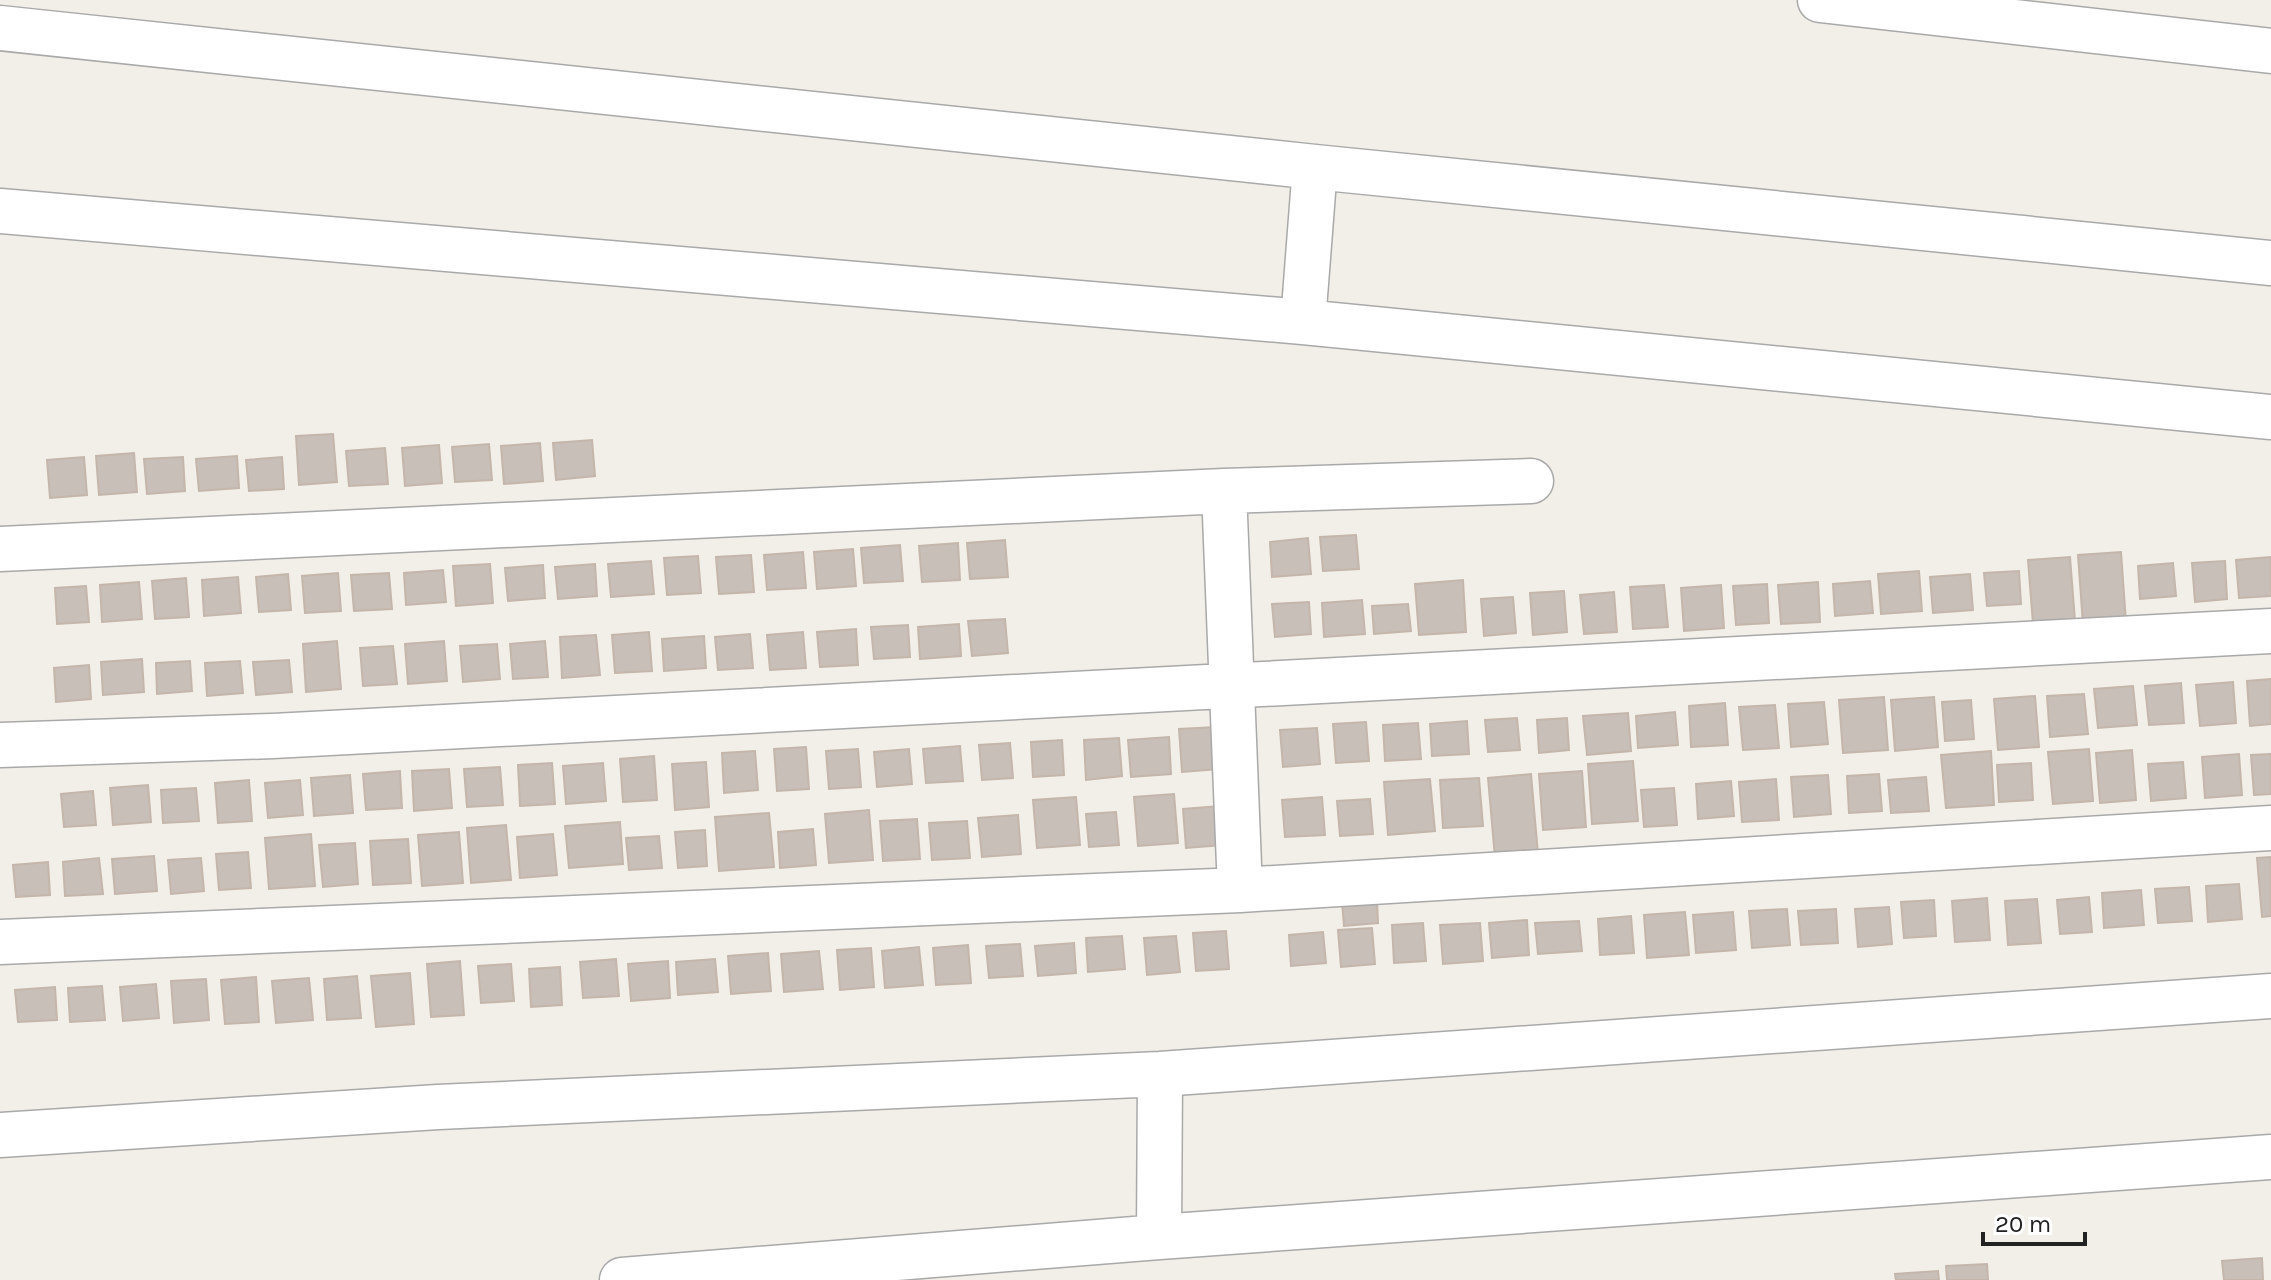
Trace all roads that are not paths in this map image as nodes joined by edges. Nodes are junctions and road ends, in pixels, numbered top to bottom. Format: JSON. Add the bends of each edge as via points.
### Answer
{"nodes":[{"id":1,"x":1820,"y":0,"type":"edge"},
{"id":2,"x":0,"y":28,"type":"edge"},
{"id":3,"x":2271,"y":51,"type":"edge"},
{"id":4,"x":1315,"y":167,"type":"junction"},
{"id":5,"x":0,"y":211,"type":"edge"},
{"id":6,"x":2271,"y":263,"type":"edge"},
{"id":7,"x":1303,"y":322,"type":"junction"},
{"id":8,"x":2271,"y":417,"type":"edge"},
{"id":9,"x":1531,"y":481,"type":"dead end"},
{"id":10,"x":1224,"y":491,"type":"junction"},
{"id":11,"x":0,"y":549,"type":"edge"},
{"id":12,"x":2271,"y":631,"type":"edge"},
{"id":13,"x":1231,"y":685,"type":"junction"},
{"id":14,"x":0,"y":745,"type":"edge"},
{"id":15,"x":2271,"y":828,"type":"edge"},
{"id":16,"x":1240,"y":890,"type":"junction"},
{"id":17,"x":0,"y":942,"type":"edge"},
{"id":18,"x":2271,"y":996,"type":"edge"},
{"id":19,"x":1160,"y":1074,"type":"junction"},
{"id":20,"x":0,"y":1135,"type":"edge"},
{"id":21,"x":2271,"y":1157,"type":"edge"},
{"id":22,"x":1159,"y":1237,"type":"junction"},
{"id":23,"x":622,"y":1280,"type":"edge"}],
"edges":[{"from":1,"to":3,"type":"street"},
{"from":2,"to":4,"type":"street"},
{"from":4,"to":6,"type":"street"},
{"from":4,"to":7,"type":"street"},
{"from":5,"to":7,"type":"street"},
{"from":7,"to":8,"type":"street"},
{"from":9,"to":10,"type":"street"},
{"from":10,"to":11,"type":"street"},
{"from":10,"to":13,"type":"street"},
{"from":12,"to":13,"type":"street"},
{"from":13,"to":14,"type":"street","via":[[273,736]]},
{"from":13,"to":16,"type":"street"},
{"from":15,"to":16,"type":"street"},
{"from":16,"to":17,"type":"street"},
{"from":18,"to":19,"type":"street"},
{"from":19,"to":20,"type":"street","via":[[438,1107]]},
{"from":19,"to":22,"type":"street"},
{"from":21,"to":22,"type":"street"},
{"from":22,"to":23,"type":"street"}]}
